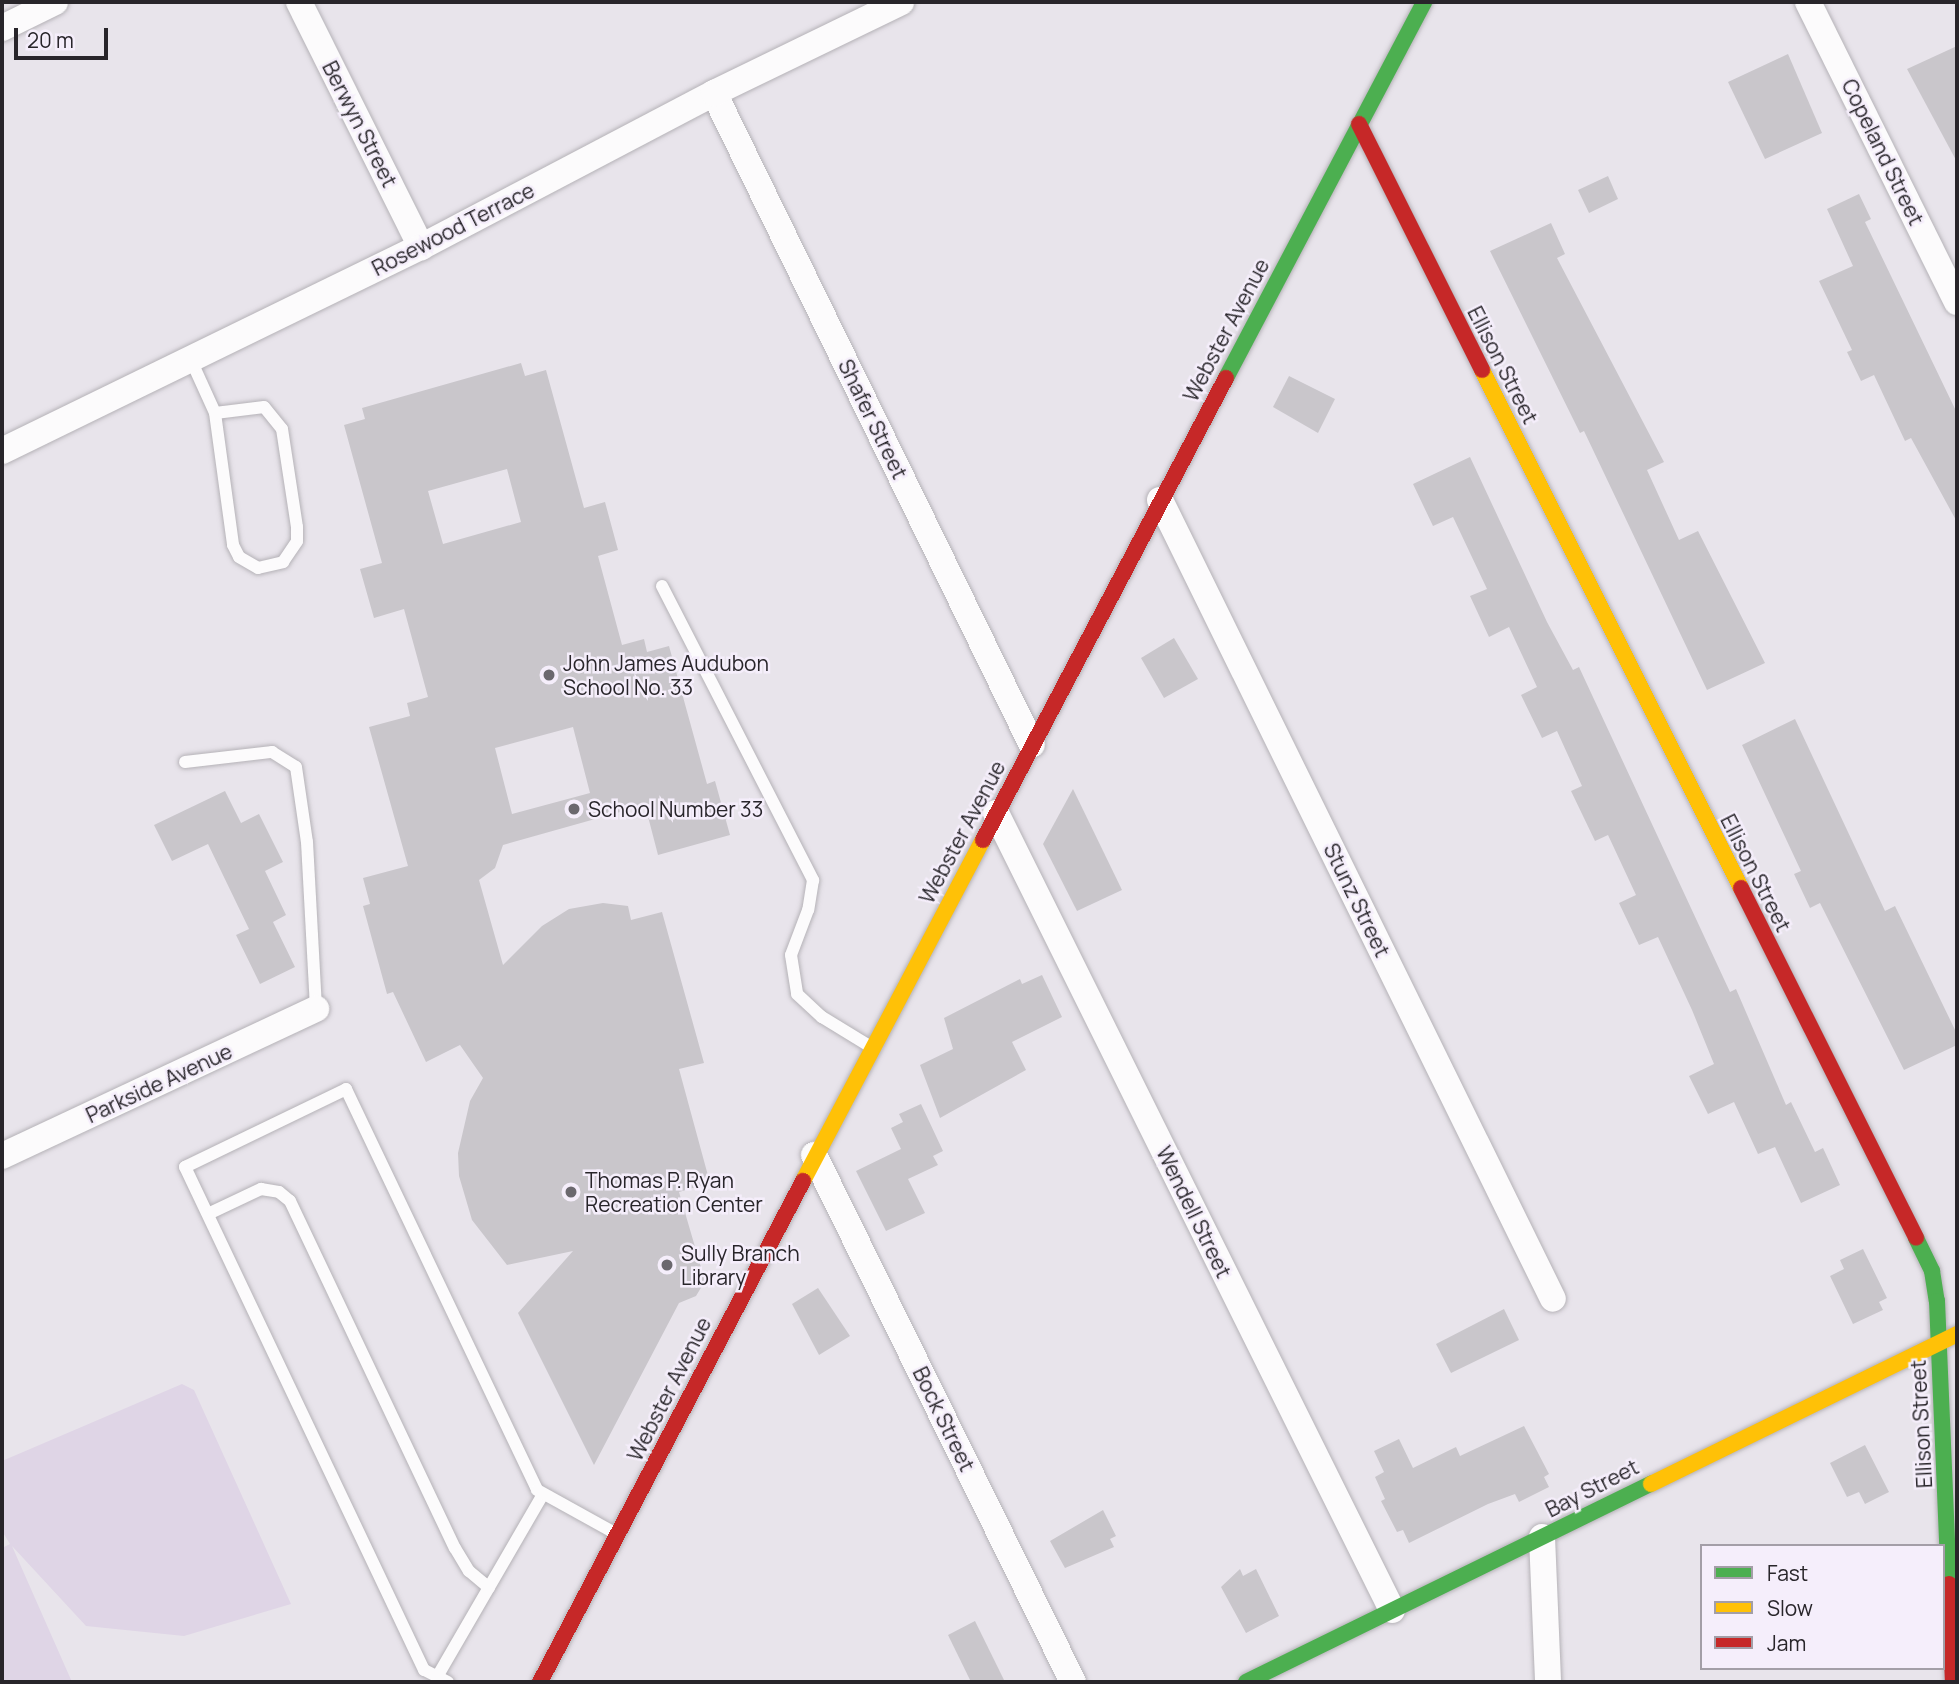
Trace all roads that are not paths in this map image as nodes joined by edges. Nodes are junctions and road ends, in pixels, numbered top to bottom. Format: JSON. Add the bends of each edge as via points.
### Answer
{"nodes":[{"id":1,"x":55,"y":2,"type":"edge"},
{"id":2,"x":299,"y":2,"type":"edge"},
{"id":3,"x":901,"y":2,"type":"edge"},
{"id":4,"x":1424,"y":2,"type":"edge"},
{"id":5,"x":1808,"y":2,"type":"edge"},
{"id":6,"x":2,"y":28,"type":"edge"},
{"id":7,"x":714,"y":93,"type":"junction"},
{"id":8,"x":1359,"y":124,"type":"junction"},
{"id":9,"x":421,"y":247,"type":"junction"},
{"id":10,"x":1957,"y":302,"type":"edge"},
{"id":11,"x":191,"y":360,"type":"junction"},
{"id":12,"x":215,"y":413,"type":"junction"},
{"id":13,"x":2,"y":451,"type":"edge"},
{"id":14,"x":1160,"y":500,"type":"junction"},
{"id":15,"x":662,"y":586,"type":"dead end"},
{"id":16,"x":1032,"y":744,"type":"junction"},
{"id":17,"x":185,"y":762,"type":"dead end"},
{"id":18,"x":996,"y":813,"type":"junction"},
{"id":19,"x":316,"y":1009,"type":"joint"},
{"id":20,"x":871,"y":1048,"type":"junction"},
{"id":21,"x":5,"y":1147,"type":"edge"},
{"id":22,"x":814,"y":1155,"type":"junction"},
{"id":23,"x":208,"y":1214,"type":"junction"},
{"id":24,"x":1553,"y":1299,"type":"dead end"},
{"id":25,"x":1957,"y":1334,"type":"edge"},
{"id":26,"x":1938,"y":1343,"type":"junction"},
{"id":27,"x":543,"y":1494,"type":"junction"},
{"id":28,"x":617,"y":1534,"type":"junction"},
{"id":29,"x":1542,"y":1537,"type":"junction"},
{"id":30,"x":489,"y":1588,"type":"junction"},
{"id":31,"x":1392,"y":1610,"type":"junction"},
{"id":32,"x":443,"y":1680,"type":"edge"},
{"id":33,"x":540,"y":1682,"type":"edge"},
{"id":34,"x":1073,"y":1682,"type":"edge"},
{"id":35,"x":1246,"y":1682,"type":"edge"},
{"id":36,"x":1548,"y":1682,"type":"edge"},
{"id":37,"x":1954,"y":1682,"type":"edge"}],
"edges":[{"from":1,"to":6,"type":"street"},
{"from":2,"to":9,"type":"street","name":"Berwyn Street"},
{"from":3,"to":7,"type":"street","name":"Rosewood Terrace"},
{"from":4,"to":8,"type":"street","name":"Webster Avenue"},
{"from":5,"to":10,"type":"street","name":"Copeland Street"},
{"from":7,"to":9,"type":"street","name":"Rosewood Terrace"},
{"from":7,"to":16,"type":"street","name":"Shafer Street"},
{"from":8,"to":14,"type":"street","name":"Webster Avenue"},
{"from":8,"to":26,"type":"street","name":"Ellison Street","via":[[1932,1271]]},
{"from":9,"to":11,"type":"street","name":"Rosewood Terrace"},
{"from":11,"to":12,"type":"lane"},
{"from":11,"to":13,"type":"street","name":"Rosewood Terrace"},
{"from":12,"to":12,"type":"lane","via":[[233,545],[239,557],[258,568],[283,562],[297,541],[298,527],[282,429],[264,407]]},
{"from":14,"to":16,"type":"street","name":"Webster Avenue"},
{"from":14,"to":24,"type":"street","name":"Stunz Street"},
{"from":15,"to":20,"type":"lane","via":[[813,880],[808,910],[791,955],[797,994]]},
{"from":16,"to":18,"type":"street","name":"Webster Avenue"},
{"from":17,"to":19,"type":"lane","via":[[272,752],[296,767],[307,842]]},
{"from":18,"to":20,"type":"street","name":"Webster Avenue"},
{"from":18,"to":31,"type":"street","name":"Wendell Street"},
{"from":19,"to":21,"type":"street","name":"Parkside Avenue"},
{"from":20,"to":22,"type":"street","name":"Webster Avenue"},
{"from":22,"to":28,"type":"street","name":"Webster Avenue"},
{"from":22,"to":34,"type":"street","name":"Bock Street"},
{"from":23,"to":27,"type":"lane","via":[[185,1167],[346,1089],[537,1490]]},
{"from":23,"to":30,"type":"lane","via":[[261,1189],[279,1192],[290,1201],[456,1548],[469,1570]]},
{"from":23,"to":32,"type":"lane","via":[[424,1670]]},
{"from":25,"to":26,"type":"street","name":"Bay Street"},
{"from":26,"to":29,"type":"street","name":"Bay Street"},
{"from":26,"to":37,"type":"street","name":"Ellison Street"},
{"from":27,"to":28,"type":"lane"},
{"from":27,"to":30,"type":"lane"},
{"from":28,"to":33,"type":"street","name":"Webster Avenue"},
{"from":29,"to":31,"type":"street","name":"Bay Street"},
{"from":29,"to":36,"type":"street"},
{"from":30,"to":32,"type":"lane"},
{"from":31,"to":35,"type":"street","name":"Bay Street"}]}
